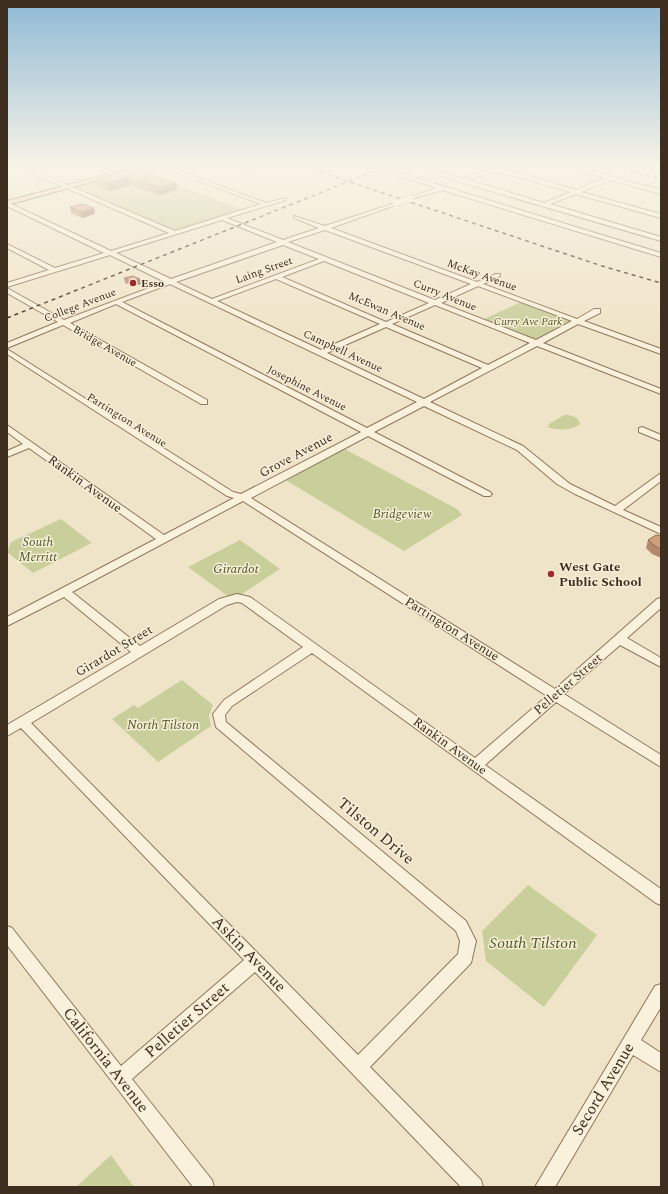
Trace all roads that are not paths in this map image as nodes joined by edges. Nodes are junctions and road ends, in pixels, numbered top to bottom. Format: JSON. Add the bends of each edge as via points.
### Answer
{"nodes":[{"id":1,"x":46,"y":223,"type":"edge"},
{"id":2,"x":150,"y":223,"type":"edge"},
{"id":3,"x":206,"y":223,"type":"edge"},
{"id":4,"x":233,"y":223,"type":"edge"},
{"id":5,"x":310,"y":223,"type":"edge"},
{"id":6,"x":340,"y":223,"type":"edge"},
{"id":7,"x":556,"y":223,"type":"edge"},
{"id":8,"x":605,"y":223,"type":"edge"},
{"id":9,"x":325,"y":228,"type":"junction"},
{"id":10,"x":174,"y":233,"type":"junction"},
{"id":11,"x":661,"y":239,"type":"edge"},
{"id":12,"x":282,"y":243,"type":"junction"},
{"id":13,"x":7,"y":246,"type":"edge"},
{"id":14,"x":110,"y":253,"type":"junction"},
{"id":15,"x":661,"y":255,"type":"edge"},
{"id":16,"x":324,"y":259,"type":"junction"},
{"id":17,"x":54,"y":270,"type":"junction"},
{"id":18,"x":498,"y":275,"type":"dead end"},
{"id":19,"x":276,"y":277,"type":"junction"},
{"id":20,"x":171,"y":282,"type":"junction"},
{"id":21,"x":477,"y":284,"type":"junction"},
{"id":22,"x":7,"y":285,"type":"edge"},
{"id":23,"x":7,"y":290,"type":"edge"},
{"id":24,"x":212,"y":301,"type":"junction"},
{"id":25,"x":117,"y":302,"type":"junction"},
{"id":26,"x":435,"y":303,"type":"junction"},
{"id":27,"x":597,"y":310,"type":"dead end"},
{"id":28,"x":577,"y":321,"type":"junction"},
{"id":29,"x":64,"y":322,"type":"junction"},
{"id":30,"x":387,"y":324,"type":"junction"},
{"id":31,"x":536,"y":343,"type":"junction"},
{"id":32,"x":8,"y":347,"type":"edge"},
{"id":33,"x":661,"y":352,"type":"edge"},
{"id":34,"x":322,"y":353,"type":"junction"},
{"id":35,"x":488,"y":368,"type":"junction"},
{"id":36,"x":661,"y":392,"type":"edge"},
{"id":37,"x":204,"y":402,"type":"dead end"},
{"id":38,"x":424,"y":402,"type":"junction"},
{"id":39,"x":7,"y":428,"type":"edge"},
{"id":40,"x":642,"y":430,"type":"dead end"},
{"id":41,"x":367,"y":432,"type":"junction"},
{"id":42,"x":661,"y":438,"type":"edge"},
{"id":43,"x":30,"y":444,"type":"junction"},
{"id":44,"x":7,"y":454,"type":"edge"},
{"id":45,"x":661,"y":476,"type":"edge"},
{"id":46,"x":487,"y":494,"type":"dead end"},
{"id":47,"x":243,"y":497,"type":"junction"},
{"id":48,"x":617,"y":510,"type":"junction"},
{"id":49,"x":661,"y":531,"type":"edge"},
{"id":50,"x":163,"y":539,"type":"junction"},
{"id":51,"x":64,"y":592,"type":"junction"},
{"id":52,"x":237,"y":598,"type":"joint"},
{"id":53,"x":661,"y":602,"type":"edge"},
{"id":54,"x":7,"y":622,"type":"edge"},
{"id":55,"x":619,"y":639,"type":"junction"},
{"id":56,"x":312,"y":647,"type":"junction"},
{"id":57,"x":139,"y":652,"type":"junction"},
{"id":58,"x":661,"y":663,"type":"edge"},
{"id":59,"x":556,"y":695,"type":"junction"},
{"id":60,"x":23,"y":722,"type":"junction"},
{"id":61,"x":7,"y":731,"type":"edge"},
{"id":62,"x":661,"y":762,"type":"edge"},
{"id":63,"x":476,"y":765,"type":"junction"},
{"id":64,"x":661,"y":898,"type":"edge"},
{"id":65,"x":7,"y":933,"type":"edge"},
{"id":66,"x":255,"y":961,"type":"junction"},
{"id":67,"x":661,"y":992,"type":"edge"},
{"id":68,"x":630,"y":1043,"type":"junction"},
{"id":69,"x":661,"y":1063,"type":"edge"},
{"id":70,"x":358,"y":1067,"type":"junction"},
{"id":71,"x":120,"y":1078,"type":"junction"},
{"id":72,"x":204,"y":1187,"type":"edge"},
{"id":73,"x":474,"y":1187,"type":"edge"},
{"id":74,"x":544,"y":1187,"type":"edge"}],
"edges":[{"from":1,"to":14,"type":"street","name":"Campbell Avenue"},
{"from":2,"to":10,"type":"street"},
{"from":3,"to":10,"type":"street"},
{"from":4,"to":12,"type":"street","name":"Curry Avenue"},
{"from":5,"to":9,"type":"street","name":"McKay Avenue"},
{"from":6,"to":9,"type":"street","name":"College Avenue","bridge":true},
{"from":7,"to":15,"type":"street"},
{"from":8,"to":11,"type":"street"},
{"from":9,"to":12,"type":"street","name":"College Avenue"},
{"from":9,"to":21,"type":"street","name":"McKay Avenue"},
{"from":10,"to":14,"type":"street"},
{"from":12,"to":16,"type":"street","name":"Curry Avenue"},
{"from":12,"to":20,"type":"street","name":"College Avenue"},
{"from":13,"to":17,"type":"street"},
{"from":14,"to":17,"type":"street"},
{"from":14,"to":20,"type":"street","name":"Campbell Avenue"},
{"from":16,"to":19,"type":"street","name":"Laing Street"},
{"from":16,"to":26,"type":"street","name":"Curry Avenue"},
{"from":17,"to":22,"type":"street"},
{"from":18,"to":21,"type":"street"},
{"from":19,"to":24,"type":"street","name":"Laing Street"},
{"from":19,"to":30,"type":"street","name":"McEwan Avenue"},
{"from":20,"to":24,"type":"street","name":"Campbell Avenue"},
{"from":20,"to":25,"type":"street","name":"College Avenue"},
{"from":21,"to":26,"type":"street"},
{"from":21,"to":28,"type":"street","name":"McKay Avenue"},
{"from":23,"to":29,"type":"street","name":"Bridge Avenue"},
{"from":24,"to":34,"type":"street","name":"Campbell Avenue"},
{"from":25,"to":29,"type":"street","name":"College Avenue"},
{"from":25,"to":41,"type":"street","name":"Josephine Avenue"},
{"from":26,"to":30,"type":"street"},
{"from":26,"to":31,"type":"street","name":"Curry Avenue"},
{"from":27,"to":28,"type":"street","name":"Grove Avenue"},
{"from":28,"to":31,"type":"street","name":"Grove Avenue"},
{"from":28,"to":33,"type":"street","name":"McKay Avenue"},
{"from":29,"to":32,"type":"street","name":"College Avenue"},
{"from":29,"to":37,"type":"street","name":"Bridge Avenue"},
{"from":30,"to":34,"type":"street"},
{"from":30,"to":35,"type":"street","name":"McEwan Avenue"},
{"from":31,"to":35,"type":"street","name":"Grove Avenue"},
{"from":31,"to":36,"type":"street","name":"Curry Avenue"},
{"from":32,"to":47,"type":"street","name":"Partington Avenue","via":[[230,494]]},
{"from":34,"to":38,"type":"street","name":"Campbell Avenue"},
{"from":35,"to":38,"type":"street","name":"Grove Avenue"},
{"from":38,"to":41,"type":"street","name":"Grove Avenue"},
{"from":38,"to":48,"type":"street","name":"Campbell Avenue","via":[[520,448],[567,485]]},
{"from":39,"to":43,"type":"street","name":"Rankin Avenue"},
{"from":40,"to":42,"type":"street"},
{"from":41,"to":46,"type":"street","name":"Josephine Avenue"},
{"from":41,"to":47,"type":"street","name":"Grove Avenue"},
{"from":43,"to":44,"type":"street"},
{"from":43,"to":50,"type":"street","name":"Rankin Avenue"},
{"from":45,"to":48,"type":"street"},
{"from":47,"to":50,"type":"street","name":"Grove Avenue"},
{"from":47,"to":59,"type":"street","name":"Partington Avenue"},
{"from":48,"to":49,"type":"street","name":"Campbell Avenue"},
{"from":50,"to":51,"type":"street","name":"Grove Avenue"},
{"from":51,"to":54,"type":"street","name":"Grove Avenue"},
{"from":51,"to":57,"type":"street"},
{"from":52,"to":56,"type":"street","name":"Rankin Avenue","via":[[252,603]]},
{"from":52,"to":57,"type":"street","name":"Girardot Street","via":[[223,602]]},
{"from":53,"to":55,"type":"street","name":"Pelletier Street"},
{"from":55,"to":58,"type":"street"},
{"from":55,"to":59,"type":"street","name":"Pelletier Street"},
{"from":56,"to":63,"type":"street","name":"Rankin Avenue"},
{"from":56,"to":70,"type":"street","name":"Tilston Drive","via":[[228,703],[219,714],[220,724],[461,926],[468,941],[465,958]]},
{"from":57,"to":60,"type":"street","name":"Girardot Street"},
{"from":59,"to":62,"type":"street","name":"Partington Avenue"},
{"from":59,"to":63,"type":"street","name":"Pelletier Street"},
{"from":60,"to":61,"type":"street","name":"Girardot Street"},
{"from":60,"to":66,"type":"street","name":"Askin Avenue"},
{"from":63,"to":64,"type":"street","name":"Rankin Avenue"},
{"from":65,"to":71,"type":"street","name":"California Avenue"},
{"from":66,"to":70,"type":"street","name":"Askin Avenue"},
{"from":66,"to":71,"type":"street","name":"Pelletier Street"},
{"from":67,"to":68,"type":"street","name":"Secord Avenue"},
{"from":68,"to":69,"type":"street"},
{"from":68,"to":74,"type":"street","name":"Secord Avenue"},
{"from":70,"to":73,"type":"street","name":"Askin Avenue"},
{"from":71,"to":72,"type":"street","name":"California Avenue"}]}
